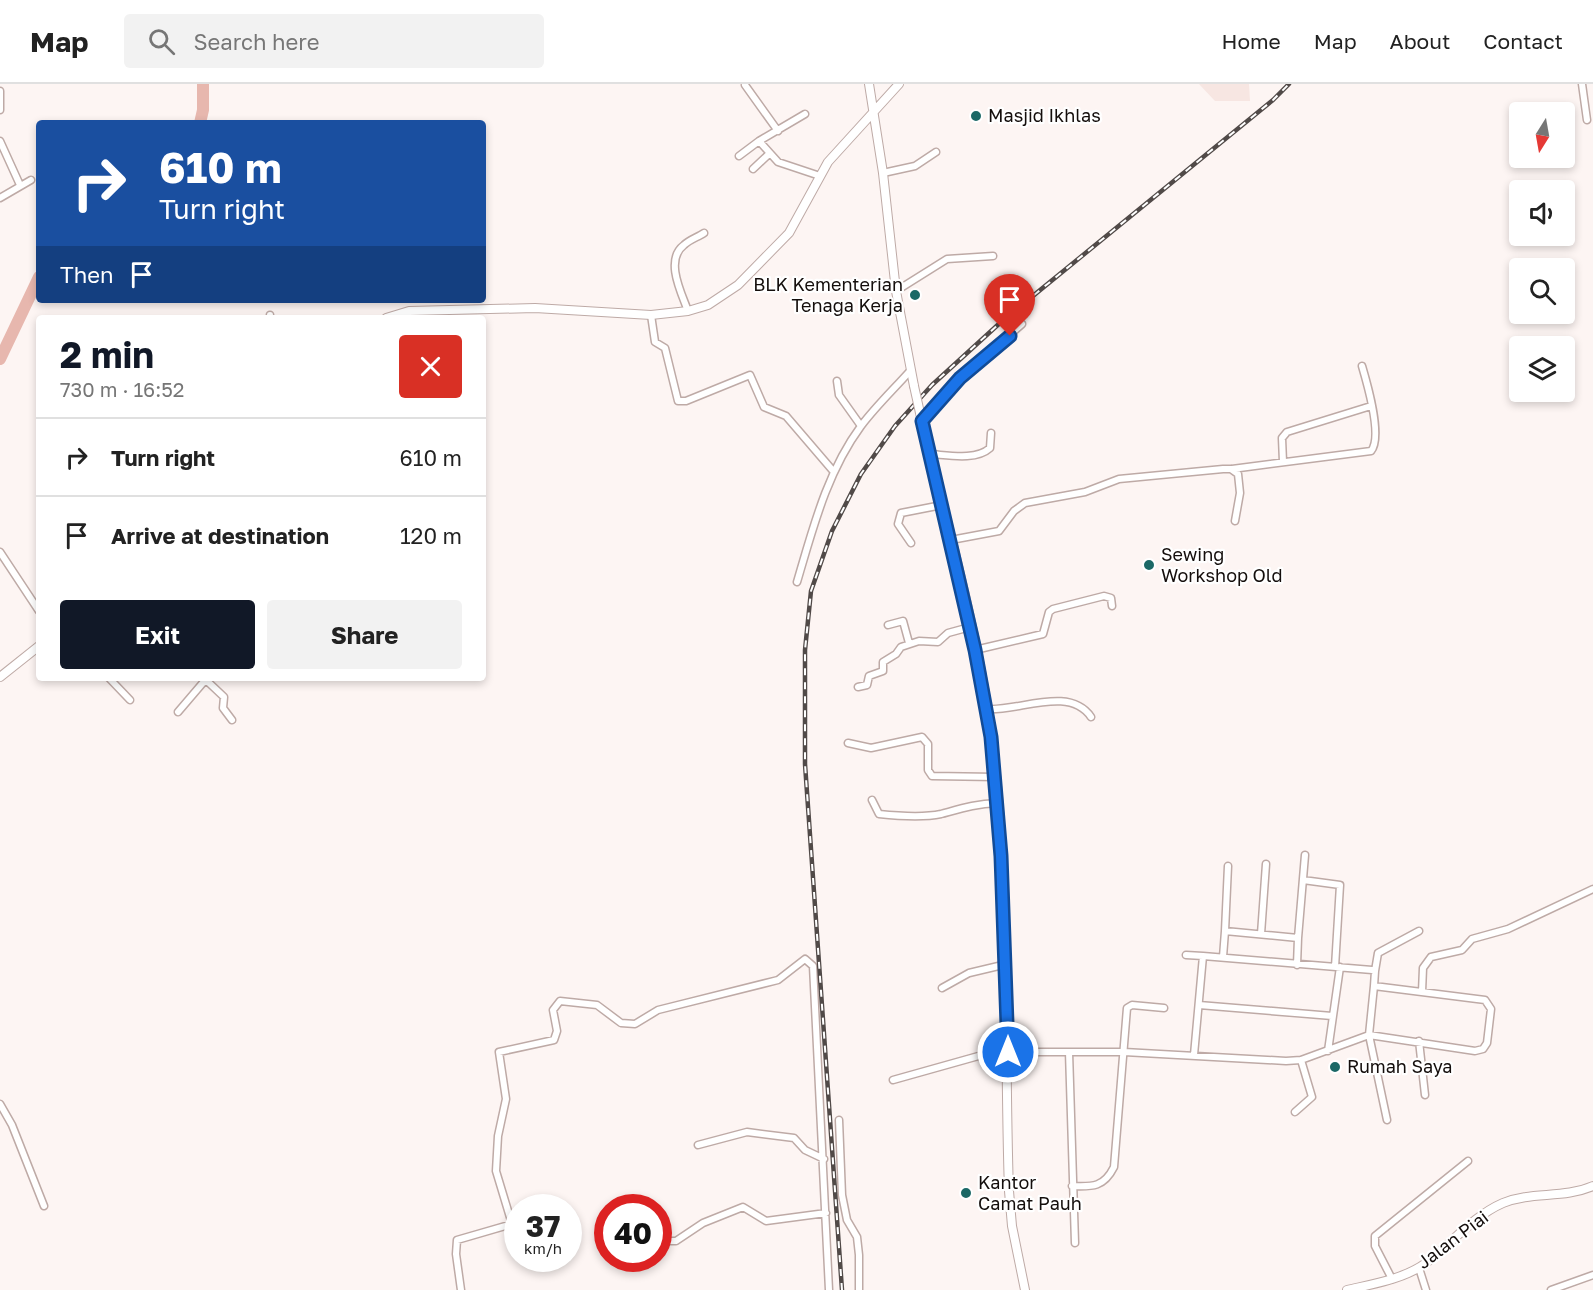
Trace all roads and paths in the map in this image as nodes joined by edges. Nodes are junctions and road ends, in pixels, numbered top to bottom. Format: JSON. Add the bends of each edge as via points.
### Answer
{"nodes":[{"id":1,"x":869,"y":84,"type":"edge"},
{"id":2,"x":899,"y":84,"type":"edge"},
{"id":3,"x":1582,"y":84,"type":"edge"},
{"id":4,"x":745,"y":85,"type":"edge"},
{"id":5,"x":0,"y":91,"type":"edge"},
{"id":6,"x":875,"y":108,"type":"junction"},
{"id":7,"x":0,"y":110,"type":"edge"},
{"id":8,"x":805,"y":114,"type":"dead end"},
{"id":9,"x":1587,"y":120,"type":"dead end"},
{"id":10,"x":778,"y":131,"type":"junction"},
{"id":11,"x":0,"y":141,"type":"edge"},
{"id":12,"x":759,"y":141,"type":"junction"},
{"id":13,"x":936,"y":152,"type":"dead end"},
{"id":14,"x":770,"y":153,"type":"junction"},
{"id":15,"x":739,"y":156,"type":"dead end"},
{"id":16,"x":753,"y":169,"type":"dead end"},
{"id":17,"x":884,"y":173,"type":"junction"},
{"id":18,"x":820,"y":176,"type":"junction"},
{"id":19,"x":31,"y":180,"type":"dead end"},
{"id":20,"x":20,"y":185,"type":"junction"},
{"id":21,"x":0,"y":198,"type":"edge"},
{"id":22,"x":704,"y":233,"type":"dead end"},
{"id":23,"x":993,"y":256,"type":"dead end"},
{"id":24,"x":896,"y":291,"type":"junction"},
{"id":25,"x":688,"y":311,"type":"junction"},
{"id":26,"x":395,"y":315,"type":"edge"},
{"id":27,"x":651,"y":315,"type":"junction"},
{"id":28,"x":1022,"y":324,"type":"dead end"},
{"id":29,"x":1362,"y":366,"type":"dead end"},
{"id":30,"x":910,"y":371,"type":"junction"},
{"id":31,"x":837,"y":381,"type":"dead end"},
{"id":32,"x":1371,"y":406,"type":"junction"},
{"id":33,"x":921,"y":417,"type":"junction"},
{"id":34,"x":861,"y":426,"type":"junction"},
{"id":35,"x":992,"y":433,"type":"dead end"},
{"id":36,"x":930,"y":454,"type":"junction"},
{"id":37,"x":1283,"y":462,"type":"junction"},
{"id":38,"x":1231,"y":469,"type":"junction"},
{"id":39,"x":834,"y":472,"type":"junction"},
{"id":40,"x":942,"y":505,"type":"junction"},
{"id":41,"x":1235,"y":521,"type":"dead end"},
{"id":42,"x":951,"y":540,"type":"junction"},
{"id":43,"x":911,"y":543,"type":"dead end"},
{"id":44,"x":0,"y":552,"type":"edge"},
{"id":45,"x":797,"y":582,"type":"dead end"},
{"id":46,"x":36,"y":606,"type":"edge"},
{"id":47,"x":1112,"y":606,"type":"dead end"},
{"id":48,"x":888,"y":626,"type":"dead end"},
{"id":49,"x":970,"y":627,"type":"junction"},
{"id":50,"x":909,"y":643,"type":"junction"},
{"id":51,"x":36,"y":648,"type":"edge"},
{"id":52,"x":975,"y":650,"type":"junction"},
{"id":53,"x":0,"y":677,"type":"edge"},
{"id":54,"x":111,"y":681,"type":"edge"},
{"id":55,"x":205,"y":681,"type":"edge"},
{"id":56,"x":209,"y":681,"type":"edge"},
{"id":57,"x":858,"y":687,"type":"dead end"},
{"id":58,"x":130,"y":700,"type":"dead end"},
{"id":59,"x":987,"y":709,"type":"junction"},
{"id":60,"x":178,"y":712,"type":"dead end"},
{"id":61,"x":1091,"y":717,"type":"dead end"},
{"id":62,"x":232,"y":720,"type":"dead end"},
{"id":63,"x":848,"y":743,"type":"dead end"},
{"id":64,"x":996,"y":777,"type":"junction"},
{"id":65,"x":872,"y":800,"type":"dead end"},
{"id":66,"x":998,"y":803,"type":"junction"},
{"id":67,"x":1305,"y":855,"type":"dead end"},
{"id":68,"x":1266,"y":864,"type":"dead end"},
{"id":69,"x":1228,"y":866,"type":"dead end"},
{"id":70,"x":1303,"y":880,"type":"junction"},
{"id":71,"x":1593,"y":890,"type":"edge"},
{"id":72,"x":1419,"y":931,"type":"dead end"},
{"id":73,"x":1225,"y":932,"type":"junction"},
{"id":74,"x":1261,"y":934,"type":"junction"},
{"id":75,"x":1298,"y":938,"type":"junction"},
{"id":76,"x":1186,"y":956,"type":"dead end"},
{"id":77,"x":1203,"y":956,"type":"junction"},
{"id":78,"x":1223,"y":957,"type":"junction"},
{"id":79,"x":1007,"y":964,"type":"junction"},
{"id":80,"x":1298,"y":965,"type":"junction"},
{"id":81,"x":1337,"y":967,"type":"junction"},
{"id":82,"x":1375,"y":971,"type":"junction"},
{"id":83,"x":1374,"y":986,"type":"junction"},
{"id":84,"x":942,"y":988,"type":"dead end"},
{"id":85,"x":1422,"y":992,"type":"junction"},
{"id":86,"x":1199,"y":1005,"type":"junction"},
{"id":87,"x":1164,"y":1008,"type":"dead end"},
{"id":88,"x":1332,"y":1016,"type":"junction"},
{"id":89,"x":1369,"y":1035,"type":"junction"},
{"id":90,"x":1419,"y":1041,"type":"junction"},
{"id":91,"x":1007,"y":1050,"type":"junction"},
{"id":92,"x":1328,"y":1051,"type":"junction"},
{"id":93,"x":1069,"y":1052,"type":"junction"},
{"id":94,"x":1124,"y":1052,"type":"junction"},
{"id":95,"x":1194,"y":1055,"type":"junction"},
{"id":96,"x":1301,"y":1060,"type":"junction"},
{"id":97,"x":892,"y":1080,"type":"dead end"},
{"id":98,"x":1425,"y":1095,"type":"dead end"},
{"id":99,"x":0,"y":1104,"type":"edge"},
{"id":100,"x":1295,"y":1112,"type":"dead end"},
{"id":101,"x":839,"y":1120,"type":"dead end"},
{"id":102,"x":1387,"y":1120,"type":"dead end"},
{"id":103,"x":699,"y":1144,"type":"dead end"},
{"id":104,"x":824,"y":1159,"type":"junction"},
{"id":105,"x":1468,"y":1161,"type":"dead end"},
{"id":106,"x":1072,"y":1186,"type":"junction"},
{"id":107,"x":1593,"y":1186,"type":"edge"},
{"id":108,"x":44,"y":1206,"type":"dead end"},
{"id":109,"x":826,"y":1213,"type":"junction"},
{"id":110,"x":672,"y":1241,"type":"edge"},
{"id":111,"x":1075,"y":1243,"type":"dead end"},
{"id":112,"x":1419,"y":1268,"type":"junction"},
{"id":113,"x":1593,"y":1275,"type":"edge"},
{"id":114,"x":1392,"y":1278,"type":"junction"},
{"id":115,"x":461,"y":1290,"type":"edge"},
{"id":116,"x":829,"y":1290,"type":"edge"},
{"id":117,"x":859,"y":1290,"type":"edge"},
{"id":118,"x":1025,"y":1290,"type":"edge"},
{"id":119,"x":1347,"y":1290,"type":"edge"},
{"id":120,"x":1426,"y":1290,"type":"edge"},
{"id":121,"x":1551,"y":1290,"type":"edge"}],
"edges":[{"from":1,"to":6,"type":"street"},
{"from":2,"to":6,"type":"street"},
{"from":3,"to":9,"type":"street"},
{"from":4,"to":10,"type":"street"},
{"from":5,"to":7,"type":"street"},
{"from":6,"to":17,"type":"street"},
{"from":6,"to":18,"type":"street"},
{"from":8,"to":10,"type":"street"},
{"from":10,"to":12,"type":"street"},
{"from":11,"to":20,"type":"street"},
{"from":12,"to":14,"type":"street"},
{"from":12,"to":15,"type":"street"},
{"from":13,"to":17,"type":"street","via":[[915,166]]},
{"from":14,"to":16,"type":"street"},
{"from":14,"to":18,"type":"street","via":[[783,164]]},
{"from":17,"to":24,"type":"street"},
{"from":18,"to":25,"type":"street","via":[[789,232],[738,285],[708,305]]},
{"from":19,"to":20,"type":"street"},
{"from":20,"to":21,"type":"street"},
{"from":22,"to":25,"type":"street","via":[[682,246],[676,256],[678,283]]},
{"from":23,"to":24,"type":"street","via":[[947,259]]},
{"from":24,"to":30,"type":"street"},
{"from":25,"to":27,"type":"street"},
{"from":26,"to":27,"type":"street","via":[[409,310],[535,308]]},
{"from":27,"to":39,"type":"street","via":[[655,342],[665,348],[678,401],[750,375],[764,407],[786,416]]},
{"from":28,"to":33,"type":"street"},
{"from":29,"to":32,"type":"street"},
{"from":30,"to":33,"type":"street","bridge":true},
{"from":30,"to":34,"type":"street"},
{"from":31,"to":34,"type":"street","via":[[839,395]]},
{"from":32,"to":37,"type":"street","via":[[1287,432],[1282,438]]},
{"from":32,"to":37,"type":"street","via":[[1375,435],[1371,451]]},
{"from":33,"to":36,"type":"street"},
{"from":34,"to":39,"type":"street"},
{"from":35,"to":36,"type":"street","via":[[990,448],[985,452],[958,456]]},
{"from":36,"to":40,"type":"street"},
{"from":37,"to":38,"type":"street"},
{"from":38,"to":41,"type":"street","via":[[1238,474],[1240,486]]},
{"from":38,"to":42,"type":"street","via":[[1119,479],[1085,492],[1025,503],[999,531]]},
{"from":39,"to":45,"type":"street","via":[[819,507]]},
{"from":40,"to":42,"type":"street"},
{"from":40,"to":43,"type":"street","via":[[901,513],[898,524]]},
{"from":42,"to":49,"type":"street"},
{"from":44,"to":46,"type":"street"},
{"from":47,"to":52,"type":"street","via":[[1111,598],[1104,596],[1053,609],[1043,634]]},
{"from":48,"to":50,"type":"street","via":[[903,621]]},
{"from":49,"to":50,"type":"street","via":[[948,633],[938,642]]},
{"from":49,"to":52,"type":"street"},
{"from":50,"to":57,"type":"street","via":[[883,662],[883,671],[869,676],[867,685]]},
{"from":51,"to":53,"type":"street"},
{"from":52,"to":59,"type":"street"},
{"from":54,"to":58,"type":"street"},
{"from":55,"to":60,"type":"street"},
{"from":56,"to":62,"type":"street","via":[[224,698],[223,708]]},
{"from":59,"to":61,"type":"street","via":[[1069,702],[1082,707]]},
{"from":59,"to":64,"type":"street"},
{"from":63,"to":64,"type":"street","via":[[871,748],[922,737],[928,744],[928,770],[932,776]]},
{"from":64,"to":66,"type":"street"},
{"from":65,"to":66,"type":"street","via":[[879,814],[896,815],[940,814],[966,806]]},
{"from":66,"to":79,"type":"street"},
{"from":67,"to":70,"type":"street"},
{"from":68,"to":74,"type":"street"},
{"from":69,"to":73,"type":"street"},
{"from":70,"to":75,"type":"street"},
{"from":70,"to":81,"type":"street","via":[[1340,885]]},
{"from":71,"to":85,"type":"street","via":[[1508,929],[1472,939],[1462,950],[1431,957],[1424,968]]},
{"from":72,"to":82,"type":"street","via":[[1378,954]]},
{"from":73,"to":74,"type":"street"},
{"from":73,"to":78,"type":"street"},
{"from":74,"to":75,"type":"street"},
{"from":75,"to":80,"type":"street"},
{"from":76,"to":77,"type":"street"},
{"from":77,"to":78,"type":"street"},
{"from":77,"to":86,"type":"street"},
{"from":78,"to":80,"type":"street"},
{"from":79,"to":84,"type":"street","via":[[969,973]]},
{"from":79,"to":91,"type":"street"},
{"from":80,"to":81,"type":"street"},
{"from":81,"to":82,"type":"street"},
{"from":81,"to":88,"type":"street"},
{"from":82,"to":83,"type":"street"},
{"from":83,"to":85,"type":"street"},
{"from":83,"to":89,"type":"street"},
{"from":85,"to":90,"type":"street","via":[[1488,1001],[1490,1028],[1481,1050]]},
{"from":86,"to":88,"type":"street"},
{"from":86,"to":95,"type":"street"},
{"from":87,"to":94,"type":"street","via":[[1129,1006]]},
{"from":88,"to":92,"type":"street"},
{"from":89,"to":90,"type":"street"},
{"from":89,"to":92,"type":"street"},
{"from":89,"to":102,"type":"street"},
{"from":90,"to":98,"type":"street"},
{"from":91,"to":93,"type":"street"},
{"from":91,"to":97,"type":"street"},
{"from":91,"to":118,"type":"street","via":[[1009,1191]]},
{"from":92,"to":96,"type":"street"},
{"from":93,"to":94,"type":"street"},
{"from":93,"to":106,"type":"street"},
{"from":94,"to":95,"type":"street"},
{"from":94,"to":106,"type":"street","via":[[1114,1167],[1101,1185]]},
{"from":95,"to":96,"type":"street"},
{"from":96,"to":100,"type":"street","via":[[1312,1097]]},
{"from":99,"to":108,"type":"street"},
{"from":101,"to":117,"type":"street","via":[[842,1195],[846,1220],[855,1232],[860,1255]]},
{"from":103,"to":104,"type":"street","via":[[753,1132],[794,1138],[805,1150]]},
{"from":104,"to":109,"type":"street"},
{"from":104,"to":115,"type":"street","via":[[813,966],[806,958],[778,980],[658,1010],[635,1024],[621,1023],[597,1005],[560,1002],[553,1010],[557,1031],[554,1040],[498,1054],[506,1099],[496,1171],[512,1222],[510,1226],[457,1240]]},
{"from":105,"to":114,"type":"street","via":[[1374,1236]]},
{"from":106,"to":111,"type":"street"},
{"from":107,"to":112,"type":"street","name":"Jalan Piai","via":[[1569,1194],[1527,1197],[1501,1204]]},
{"from":109,"to":110,"type":"street","via":[[766,1221],[743,1207]]},
{"from":109,"to":116,"type":"street"},
{"from":112,"to":114,"type":"street","name":"Jalan Piai"},
{"from":112,"to":120,"type":"street"},
{"from":113,"to":121,"type":"street"},
{"from":114,"to":119,"type":"street","name":"Jalan Piai"}]}
